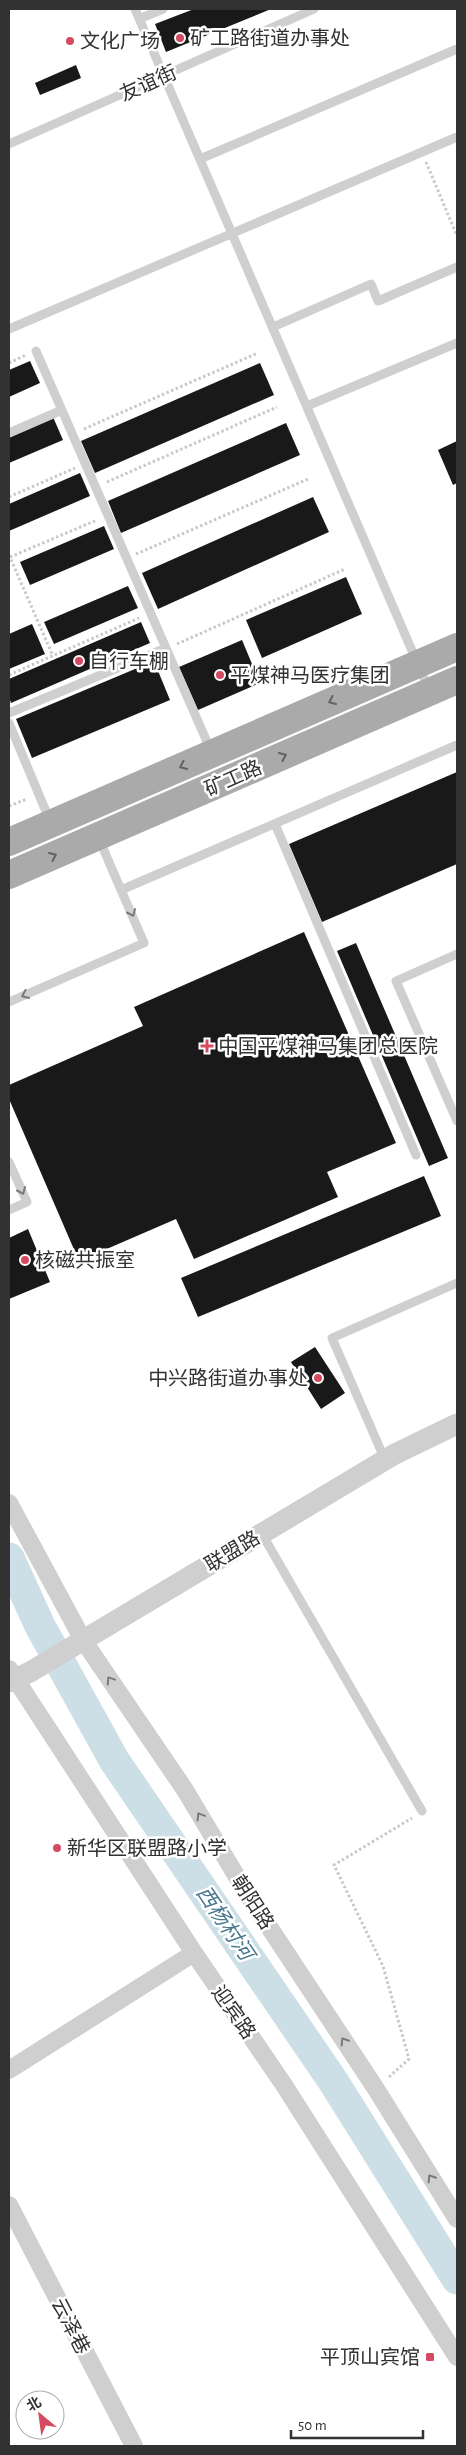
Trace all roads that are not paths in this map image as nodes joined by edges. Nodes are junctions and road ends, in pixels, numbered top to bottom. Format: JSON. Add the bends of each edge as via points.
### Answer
{"nodes":[{"id":1,"x":135,"y":9,"type":"edge"},
{"id":2,"x":163,"y":9,"type":"edge"},
{"id":3,"x":314,"y":9,"type":"edge"},
{"id":4,"x":302,"y":11,"type":"edge"},
{"id":5,"x":140,"y":19,"type":"junction"},
{"id":6,"x":457,"y":49,"type":"edge"},
{"id":7,"x":164,"y":76,"type":"junction"},
{"id":8,"x":457,"y":137,"type":"edge"},
{"id":9,"x":9,"y":144,"type":"edge"},
{"id":10,"x":200,"y":159,"type":"junction"},
{"id":11,"x":232,"y":232,"type":"junction"},
{"id":12,"x":457,"y":267,"type":"edge"},
{"id":13,"x":273,"y":327,"type":"junction"},
{"id":14,"x":9,"y":329,"type":"edge"},
{"id":15,"x":457,"y":343,"type":"edge"},
{"id":16,"x":36,"y":351,"type":"dead end"},
{"id":17,"x":307,"y":406,"type":"junction"},
{"id":18,"x":62,"y":410,"type":"junction"},
{"id":19,"x":9,"y":433,"type":"edge"},
{"id":20,"x":457,"y":647,"type":"edge"},
{"id":21,"x":166,"y":648,"type":"junction"},
{"id":22,"x":418,"y":664,"type":"junction"},
{"id":23,"x":457,"y":680,"type":"edge"},
{"id":24,"x":430,"y":692,"type":"junction"},
{"id":25,"x":9,"y":713,"type":"edge"},
{"id":26,"x":9,"y":723,"type":"edge"},
{"id":27,"x":457,"y":745,"type":"edge"},
{"id":28,"x":212,"y":753,"type":"junction"},
{"id":29,"x":51,"y":824,"type":"junction"},
{"id":30,"x":275,"y":824,"type":"junction"},
{"id":31,"x":98,"y":837,"type":"junction"},
{"id":32,"x":9,"y":842,"type":"edge"},
{"id":33,"x":9,"y":875,"type":"edge"},
{"id":34,"x":121,"y":890,"type":"junction"},
{"id":35,"x":457,"y":954,"type":"edge"},
{"id":36,"x":9,"y":1002,"type":"edge"},
{"id":37,"x":457,"y":1121,"type":"edge"},
{"id":38,"x":416,"y":1155,"type":"dead end"},
{"id":39,"x":9,"y":1162,"type":"edge"},
{"id":40,"x":9,"y":1210,"type":"edge"},
{"id":41,"x":457,"y":1283,"type":"edge"},
{"id":42,"x":457,"y":1424,"type":"edge"},
{"id":43,"x":386,"y":1460,"type":"junction"},
{"id":44,"x":9,"y":1503,"type":"edge"},
{"id":45,"x":262,"y":1533,"type":"junction"},
{"id":46,"x":79,"y":1642,"type":"junction"},
{"id":47,"x":16,"y":1675,"type":"edge"},
{"id":48,"x":422,"y":1812,"type":"road end"},
{"id":49,"x":194,"y":1953,"type":"junction"},
{"id":50,"x":9,"y":2070,"type":"edge"},
{"id":51,"x":9,"y":2205,"type":"edge"},
{"id":52,"x":457,"y":2219,"type":"edge"},
{"id":53,"x":457,"y":2356,"type":"edge"},
{"id":54,"x":134,"y":2446,"type":"edge"}],
"edges":[{"from":1,"to":5,"type":"lane"},
{"from":2,"to":5,"type":"lane"},
{"from":3,"to":4,"type":"lane","name":"友谊街"},
{"from":4,"to":7,"type":"lane","name":"友谊街"},
{"from":5,"to":7,"type":"lane"},
{"from":6,"to":10,"type":"lane"},
{"from":7,"to":9,"type":"lane","name":"友谊街"},
{"from":7,"to":10,"type":"lane"},
{"from":8,"to":11,"type":"lane"},
{"from":10,"to":11,"type":"lane"},
{"from":11,"to":13,"type":"lane"},
{"from":11,"to":14,"type":"lane"},
{"from":12,"to":13,"type":"lane","via":[[378,302],[371,284]]},
{"from":13,"to":17,"type":"lane"},
{"from":15,"to":17,"type":"lane"},
{"from":16,"to":18,"type":"lane"},
{"from":17,"to":22,"type":"lane"},
{"from":18,"to":19,"type":"lane"},
{"from":18,"to":21,"type":"lane"},
{"from":20,"to":22,"type":"main road","name":"矿工路"},
{"from":21,"to":25,"type":"lane"},
{"from":21,"to":28,"type":"lane"},
{"from":22,"to":24,"type":"lane"},
{"from":22,"to":28,"type":"main road","name":"矿工路","one_way":true},
{"from":23,"to":24,"type":"main road","name":"矿工路"},
{"from":31,"to":24,"type":"main road","name":"矿工路","one_way":true},
{"from":26,"to":29,"type":"lane"},
{"from":27,"to":30,"type":"lane"},
{"from":28,"to":29,"type":"main road","name":"矿工路","one_way":true},
{"from":29,"to":32,"type":"main road","name":"矿工路"},
{"from":30,"to":34,"type":"lane"},
{"from":30,"to":38,"type":"lane"},
{"from":33,"to":31,"type":"main road","name":"矿工路","one_way":true},
{"from":31,"to":34,"type":"lane"},
{"from":34,"to":36,"type":"lane","one_way":true,"via":[[144,943]]},
{"from":35,"to":37,"type":"lane","via":[[396,981]]},
{"from":39,"to":40,"type":"lane","one_way":true,"via":[[27,1202]]},
{"from":41,"to":43,"type":"lane","via":[[332,1338]]},
{"from":42,"to":43,"type":"street","name":"联盟路"},
{"from":43,"to":45,"type":"street","name":"联盟路"},
{"from":44,"to":46,"type":"street","name":"朝阳路"},
{"from":45,"to":46,"type":"street","name":"联盟路"},
{"from":45,"to":48,"type":"lane"},
{"from":46,"to":47,"type":"street","name":"联盟路"},
{"from":52,"to":46,"type":"street","name":"朝阳路","one_way":true,"via":[[246,1892],[185,1790]]},
{"from":47,"to":49,"type":"street","name":"迎宾路"},
{"from":49,"to":50,"type":"street"},
{"from":49,"to":53,"type":"street","name":"迎宾路","via":[[284,2085]]},
{"from":51,"to":54,"type":"street","name":"云泽巷"}]}
